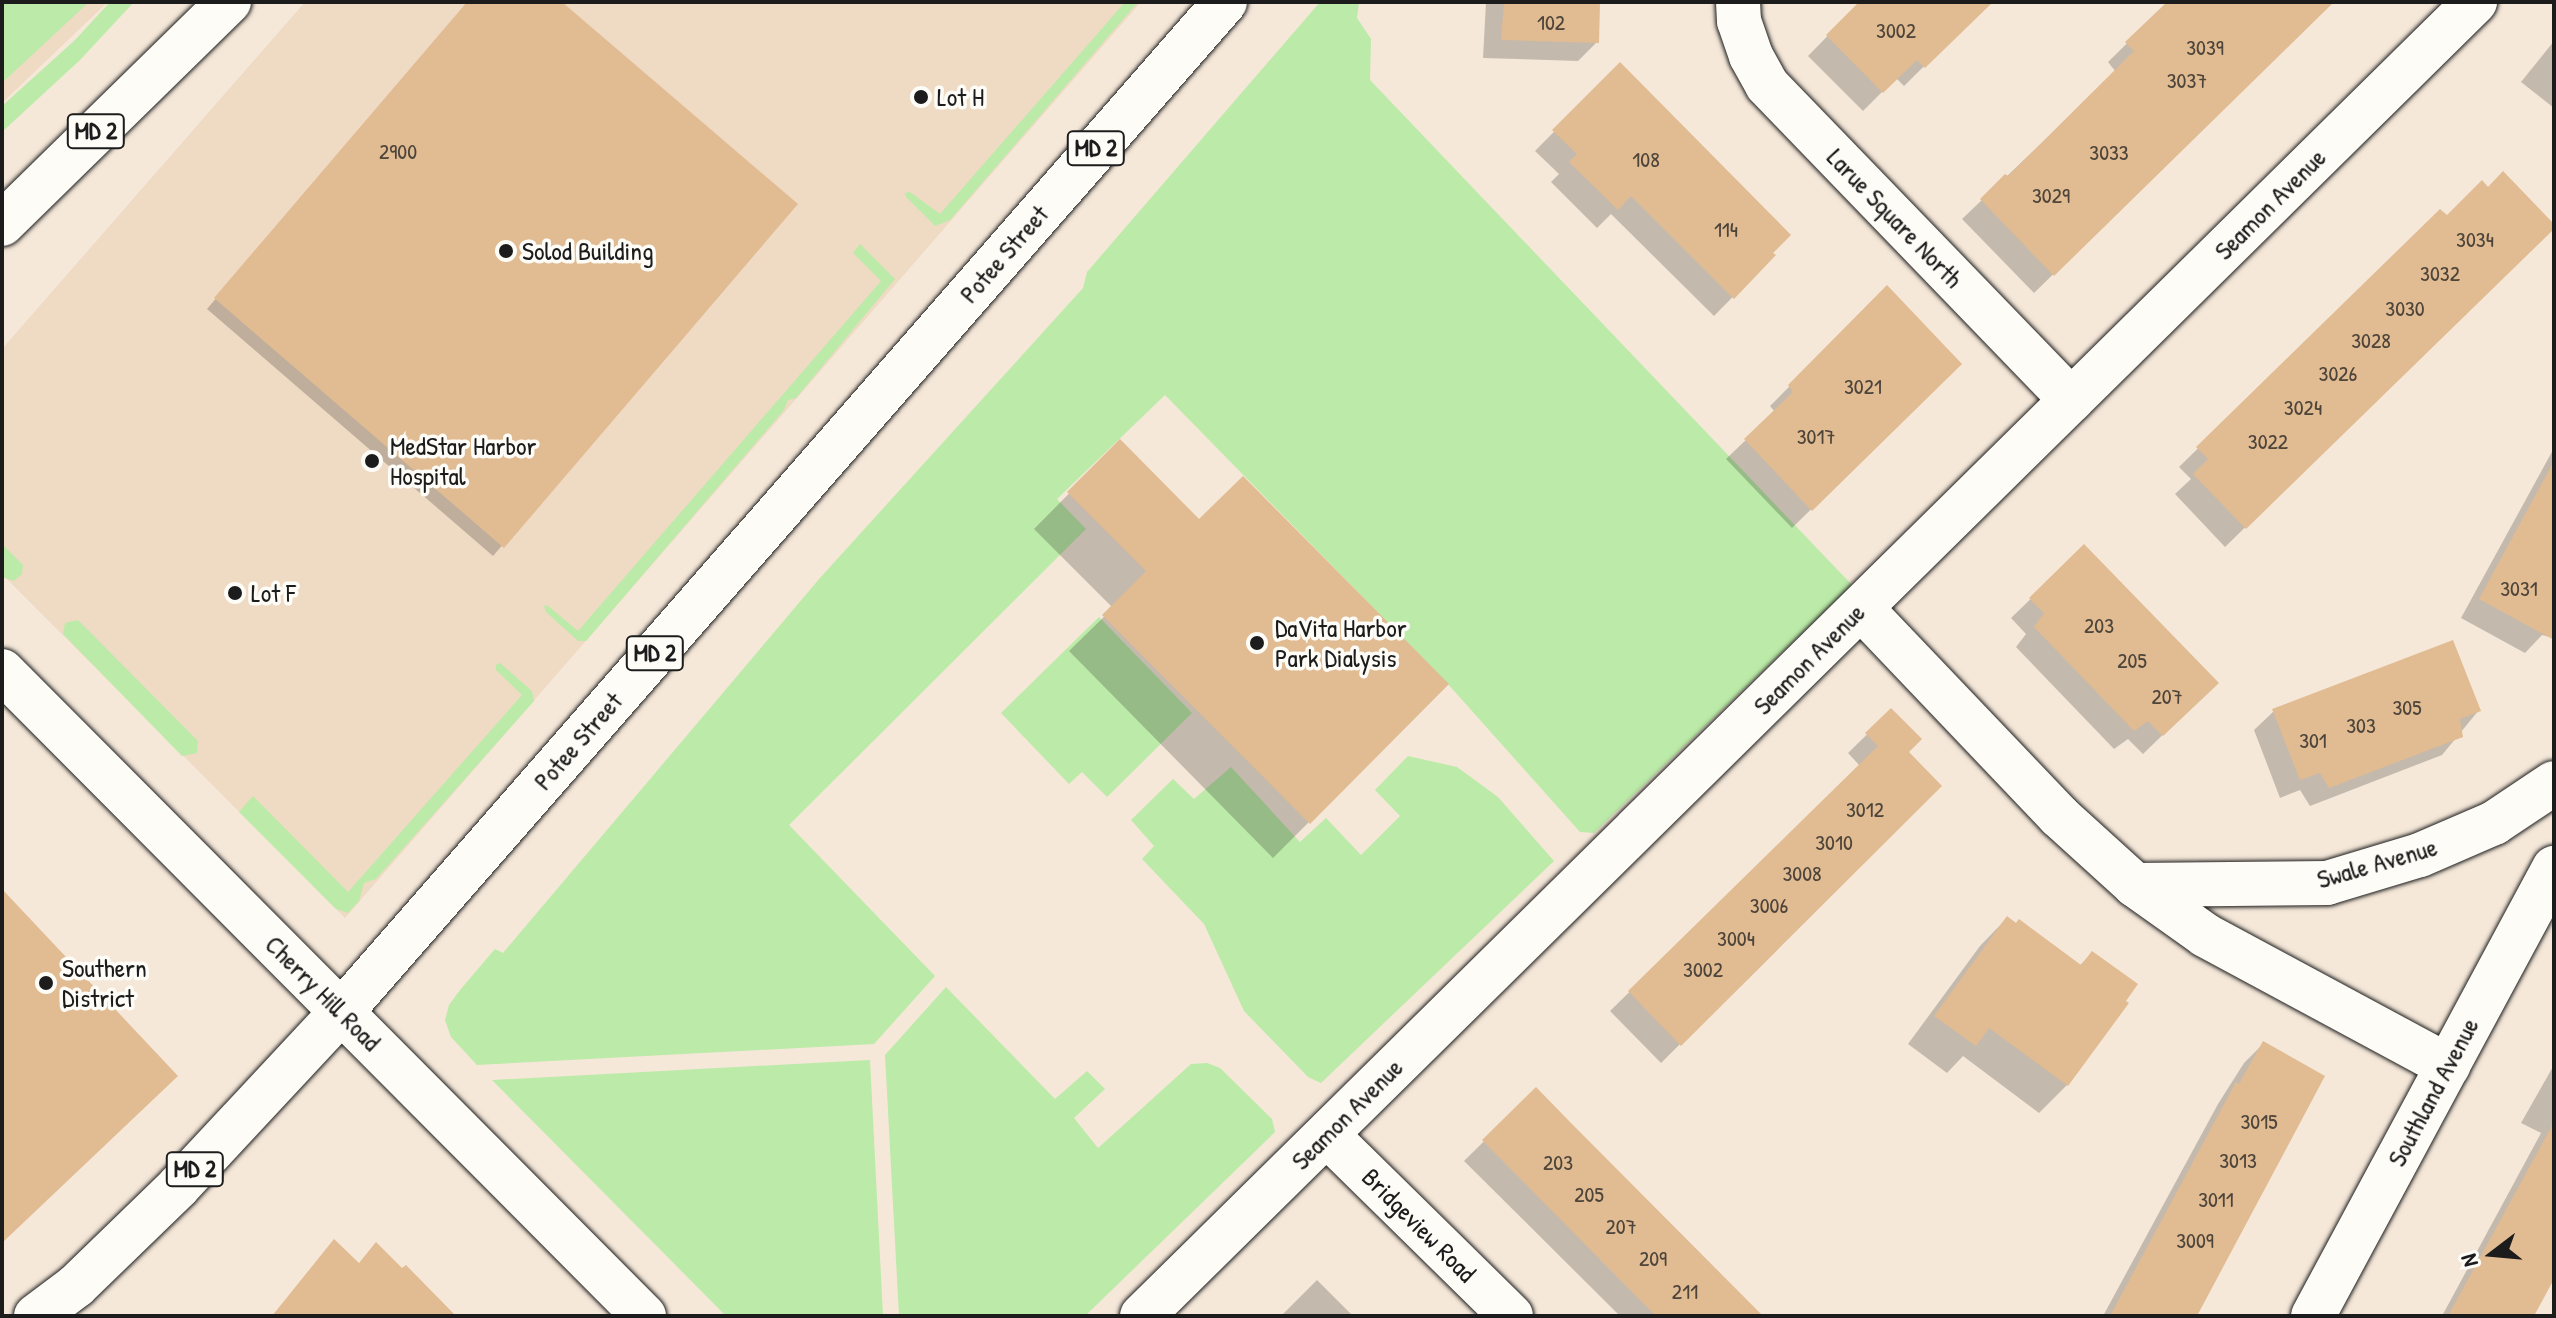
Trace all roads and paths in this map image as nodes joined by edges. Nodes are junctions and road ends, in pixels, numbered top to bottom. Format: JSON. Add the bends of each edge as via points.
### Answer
{"nodes":[{"id":1,"x":229,"y":2,"type":"edge"},
{"id":2,"x":1225,"y":2,"type":"edge"},
{"id":3,"x":2452,"y":10,"type":"edge"},
{"id":4,"x":1738,"y":12,"type":"edge"},
{"id":5,"x":2,"y":224,"type":"edge"},
{"id":6,"x":2071,"y":400,"type":"junction"},
{"id":7,"x":1861,"y":608,"type":"junction"},
{"id":8,"x":2,"y":671,"type":"edge"},
{"id":9,"x":2554,"y":783,"type":"edge"},
{"id":10,"x":2554,"y":868,"type":"edge"},
{"id":11,"x":2135,"y":885,"type":"junction"},
{"id":12,"x":342,"y":1011,"type":"junction"},
{"id":13,"x":2448,"y":1066,"type":"junction"},
{"id":14,"x":1327,"y":1135,"type":"junction"},
{"id":15,"x":36,"y":1316,"type":"edge"},
{"id":16,"x":644,"y":1316,"type":"edge"},
{"id":17,"x":1142,"y":1316,"type":"edge"},
{"id":18,"x":1511,"y":1316,"type":"edge"},
{"id":19,"x":2313,"y":1316,"type":"edge"}],
"edges":[{"from":1,"to":5,"type":"street","number":"MD 2"},
{"from":2,"to":12,"type":"street","name":"Potee Street","number":"MD 2"},
{"from":3,"to":6,"type":"street","name":"Seamon Avenue"},
{"from":4,"to":6,"type":"street","name":"Larue Square North","via":[[1751,56],[1767,85]]},
{"from":6,"to":7,"type":"street","name":"Seamon Avenue"},
{"from":7,"to":11,"type":"street","via":[[2059,816]]},
{"from":7,"to":14,"type":"street","name":"Seamon Avenue"},
{"from":8,"to":12,"type":"street","name":"Cherry Hill Road"},
{"from":9,"to":11,"type":"street","name":"Swale Avenue","via":[[2482,828],[2420,855],[2327,883]]},
{"from":10,"to":13,"type":"street","name":"Southland Avenue"},
{"from":11,"to":13,"type":"street","via":[[2205,935]]},
{"from":12,"to":15,"type":"street","name":"Potee Street","number":"MD 2","via":[[178,1187],[76,1286]]},
{"from":12,"to":16,"type":"street","name":"Cherry Hill Road"},
{"from":13,"to":19,"type":"street","name":"Southland Avenue"},
{"from":14,"to":17,"type":"street","name":"Seamon Avenue"},
{"from":14,"to":18,"type":"street","name":"Bridgeview Road"}]}
